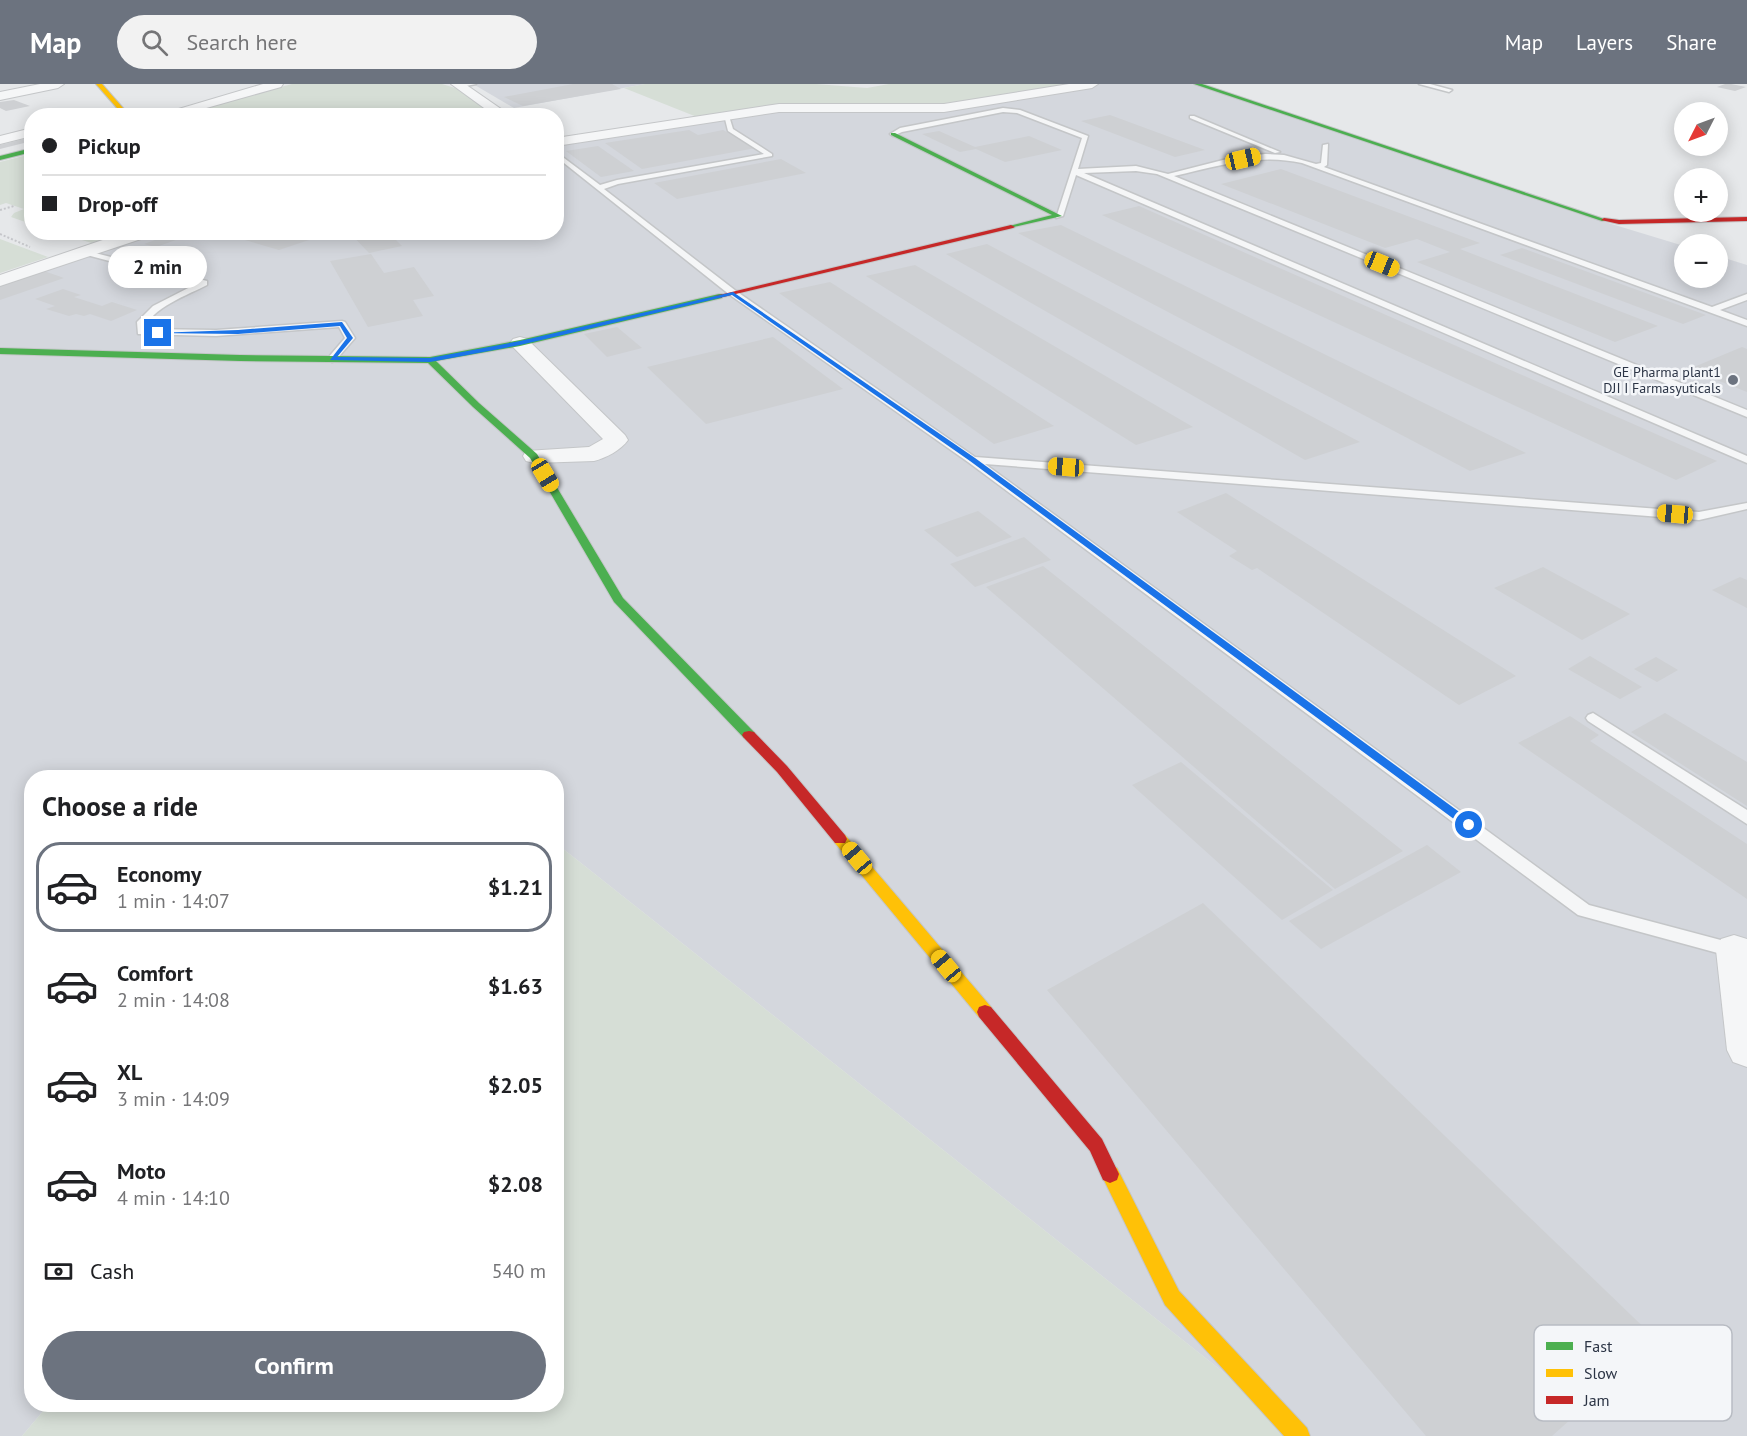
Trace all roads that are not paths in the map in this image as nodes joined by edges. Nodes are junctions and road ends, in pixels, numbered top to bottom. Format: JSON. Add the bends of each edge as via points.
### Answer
{"nodes":[{"id":1,"x":58,"y":84,"type":"edge"},
{"id":2,"x":99,"y":84,"type":"edge"},
{"id":3,"x":278,"y":84,"type":"edge"},
{"id":4,"x":1092,"y":84,"type":"edge"},
{"id":5,"x":1197,"y":84,"type":"edge"},
{"id":6,"x":1422,"y":84,"type":"edge"},
{"id":7,"x":464,"y":85,"type":"edge"},
{"id":8,"x":1449,"y":90,"type":"dead end"},
{"id":9,"x":0,"y":96,"type":"edge"},
{"id":10,"x":121,"y":108,"type":"edge"},
{"id":11,"x":190,"y":108,"type":"edge"},
{"id":12,"x":494,"y":108,"type":"edge"},
{"id":13,"x":726,"y":116,"type":"junction"},
{"id":14,"x":1192,"y":117,"type":"dead end"},
{"id":15,"x":24,"y":134,"type":"edge"},
{"id":16,"x":893,"y":134,"type":"joint"},
{"id":17,"x":0,"y":140,"type":"edge"},
{"id":18,"x":564,"y":141,"type":"edge"},
{"id":19,"x":1326,"y":145,"type":"dead end"},
{"id":20,"x":24,"y":152,"type":"edge"},
{"id":21,"x":1286,"y":156,"type":"junction"},
{"id":22,"x":0,"y":158,"type":"edge"},
{"id":23,"x":564,"y":161,"type":"edge"},
{"id":24,"x":1317,"y":166,"type":"junction"},
{"id":25,"x":1074,"y":171,"type":"junction"},
{"id":26,"x":1167,"y":176,"type":"junction"},
{"id":27,"x":599,"y":188,"type":"junction"},
{"id":28,"x":1059,"y":216,"type":"junction"},
{"id":29,"x":1747,"y":219,"type":"edge"},
{"id":30,"x":121,"y":240,"type":"edge"},
{"id":31,"x":86,"y":252,"type":"junction"},
{"id":32,"x":0,"y":281,"type":"edge"},
{"id":33,"x":733,"y":293,"type":"junction"},
{"id":34,"x":1747,"y":297,"type":"edge"},
{"id":35,"x":1712,"y":310,"type":"junction"},
{"id":36,"x":1747,"y":323,"type":"edge"},
{"id":37,"x":520,"y":343,"type":"junction"},
{"id":38,"x":0,"y":351,"type":"edge"},
{"id":39,"x":332,"y":359,"type":"junction"},
{"id":40,"x":430,"y":360,"type":"junction"},
{"id":41,"x":1747,"y":414,"type":"edge"},
{"id":42,"x":534,"y":456,"type":"junction"},
{"id":43,"x":972,"y":460,"type":"junction"},
{"id":44,"x":1747,"y":460,"type":"edge"},
{"id":45,"x":1747,"y":506,"type":"edge"},
{"id":46,"x":1593,"y":718,"type":"dead end"},
{"id":47,"x":1747,"y":818,"type":"edge"},
{"id":48,"x":1741,"y":952,"type":"edge"},
{"id":49,"x":1747,"y":1050,"type":"edge"},
{"id":50,"x":1299,"y":1436,"type":"edge"}],
"edges":[{"from":1,"to":9,"type":"street"},
{"from":2,"to":10,"type":"street"},
{"from":3,"to":11,"type":"street"},
{"from":4,"to":13,"type":"street","via":[[944,108],[806,107]]},
{"from":5,"to":29,"type":"street","via":[[1597,219]]},
{"from":6,"to":8,"type":"lane"},
{"from":7,"to":12,"type":"street"},
{"from":13,"to":18,"type":"street"},
{"from":13,"to":27,"type":"lane","via":[[730,130],[770,155]]},
{"from":14,"to":21,"type":"lane"},
{"from":15,"to":17,"type":"street"},
{"from":16,"to":25,"type":"lane","via":[[1003,110],[1018,111],[1086,137]]},
{"from":16,"to":28,"type":"street"},
{"from":19,"to":24,"type":"lane","via":[[1324,165]]},
{"from":20,"to":22,"type":"street"},
{"from":21,"to":24,"type":"lane"},
{"from":21,"to":26,"type":"lane","via":[[1262,154]]},
{"from":23,"to":27,"type":"lane"},
{"from":24,"to":35,"type":"lane"},
{"from":25,"to":26,"type":"lane","via":[[1140,170]]},
{"from":25,"to":28,"type":"lane"},
{"from":25,"to":44,"type":"lane"},
{"from":26,"to":41,"type":"lane"},
{"from":27,"to":33,"type":"lane"},
{"from":28,"to":33,"type":"street"},
{"from":30,"to":31,"type":"street"},
{"from":31,"to":32,"type":"street"},
{"from":31,"to":39,"type":"lane","via":[[204,283],[156,308],[142,322],[141,332],[238,332],[342,324],[350,338]]},
{"from":33,"to":37,"type":"street"},
{"from":33,"to":43,"type":"lane"},
{"from":34,"to":35,"type":"lane"},
{"from":35,"to":36,"type":"lane"},
{"from":37,"to":40,"type":"street"},
{"from":37,"to":42,"type":"street","via":[[616,440],[594,454]]},
{"from":38,"to":39,"type":"street"},
{"from":39,"to":40,"type":"street"},
{"from":40,"to":42,"type":"street"},
{"from":42,"to":50,"type":"street","via":[[618,600],[782,769],[1096,1145],[1172,1298]]},
{"from":43,"to":45,"type":"lane","via":[[1699,516]]},
{"from":43,"to":48,"type":"lane","via":[[1584,910]]},
{"from":46,"to":47,"type":"lane"},
{"from":48,"to":49,"type":"street"}]}
